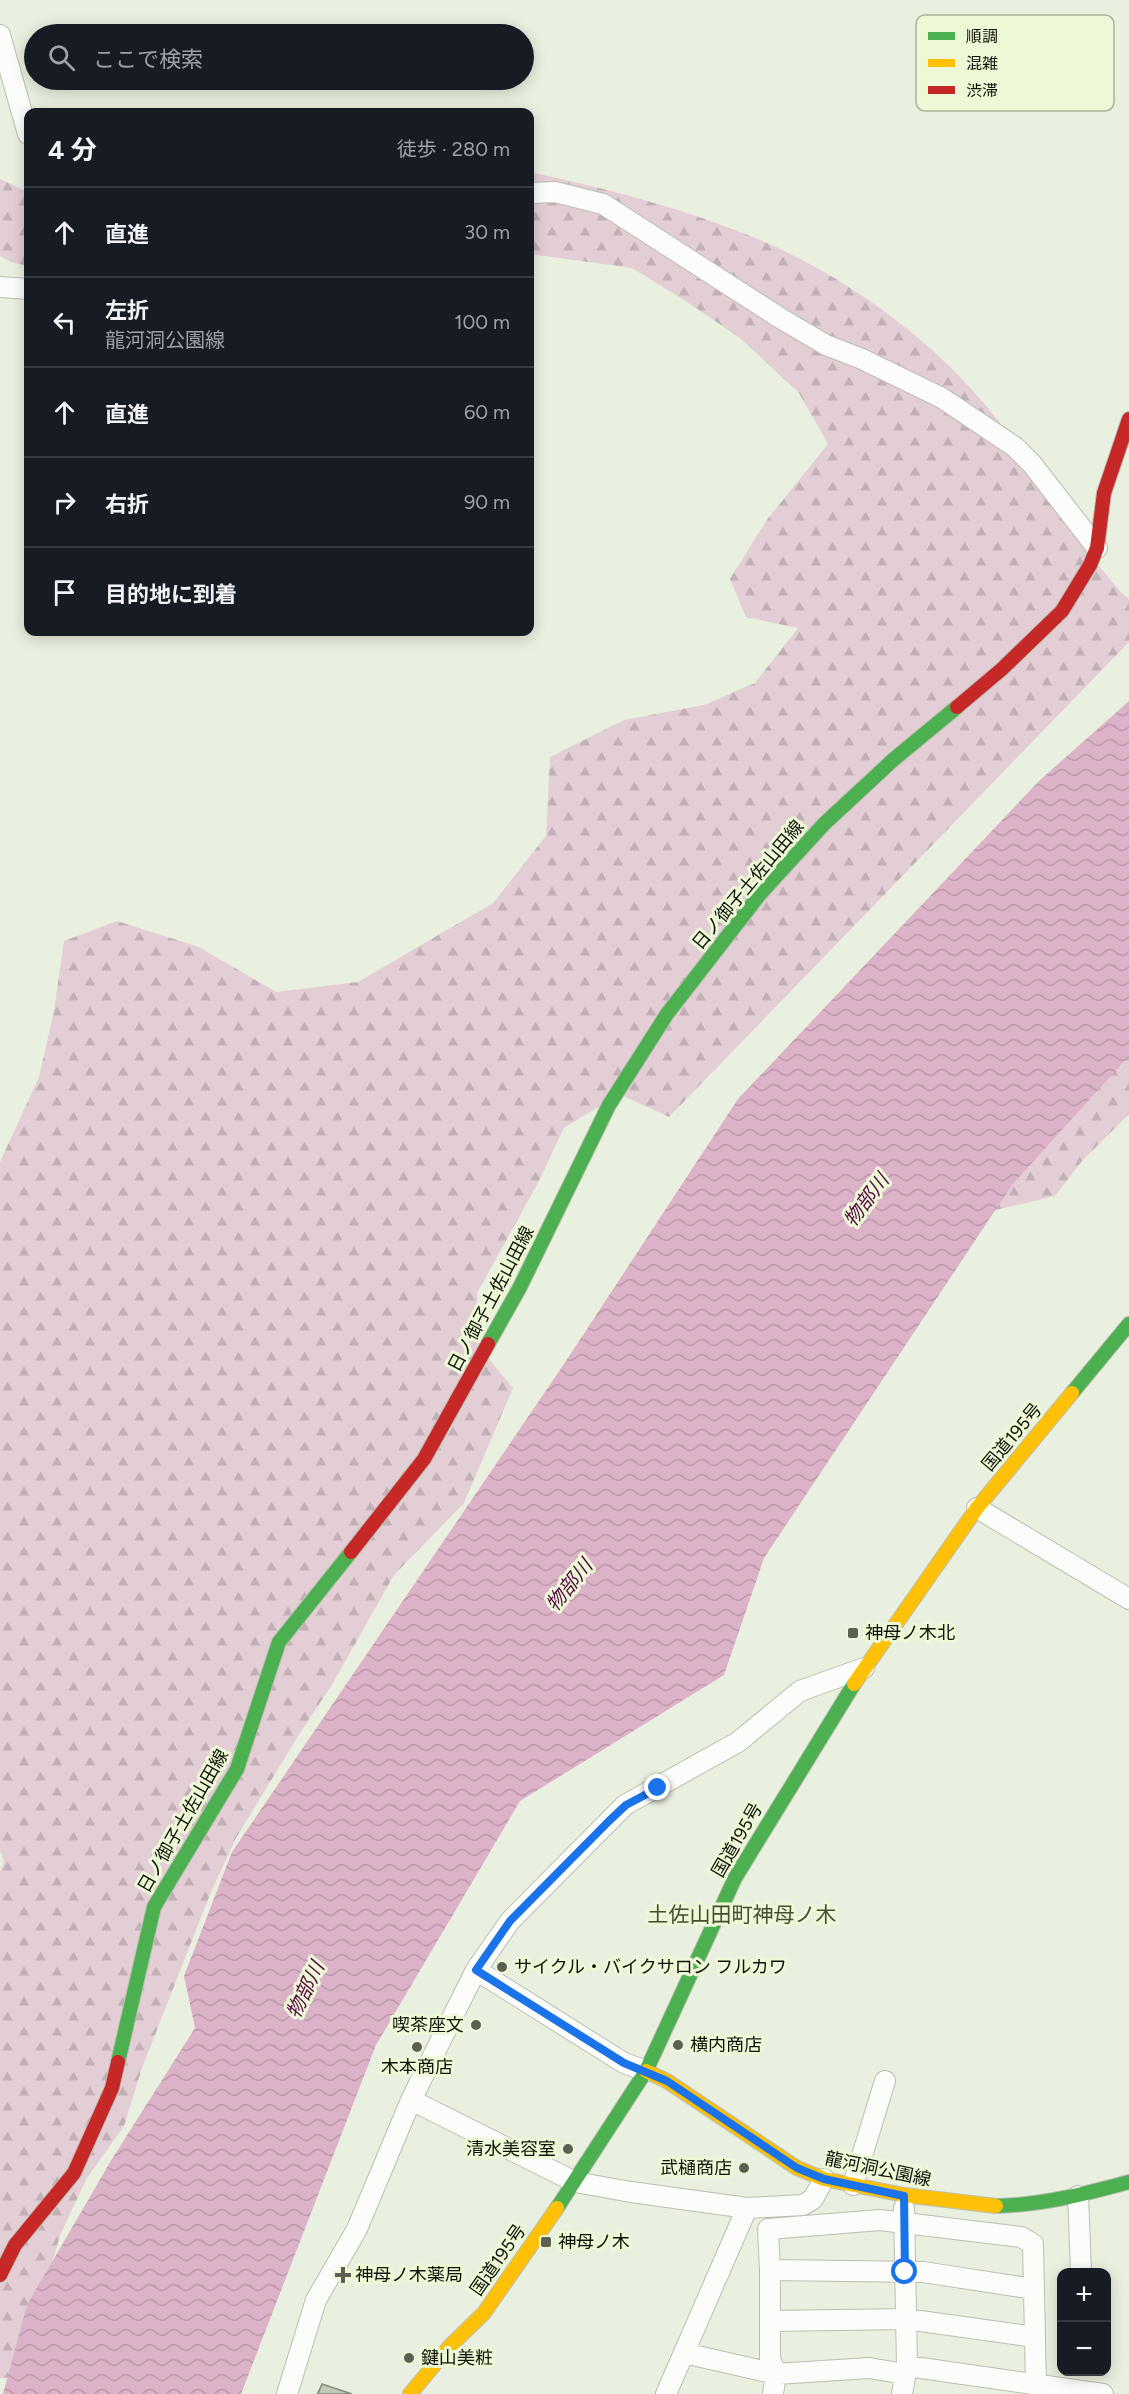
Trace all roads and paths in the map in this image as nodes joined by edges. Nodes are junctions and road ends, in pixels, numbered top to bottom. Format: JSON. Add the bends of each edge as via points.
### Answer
{"nodes":[{"id":1,"x":0,"y":35,"type":"edge"},
{"id":2,"x":24,"y":120,"type":"edge"},
{"id":3,"x":534,"y":194,"type":"edge"},
{"id":4,"x":0,"y":287,"type":"edge"},
{"id":5,"x":24,"y":290,"type":"edge"},
{"id":6,"x":1129,"y":419,"type":"edge"},
{"id":7,"x":1097,"y":548,"type":"junction"},
{"id":8,"x":1129,"y":1324,"type":"edge"},
{"id":9,"x":977,"y":1508,"type":"junction"},
{"id":10,"x":1129,"y":1599,"type":"edge"},
{"id":11,"x":866,"y":1667,"type":"junction"},
{"id":12,"x":476,"y":1970,"type":"junction"},
{"id":13,"x":646,"y":2071,"type":"junction"},
{"id":14,"x":885,"y":2081,"type":"dead end"},
{"id":15,"x":411,"y":2100,"type":"junction"},
{"id":16,"x":824,"y":2179,"type":"junction"},
{"id":17,"x":575,"y":2182,"type":"junction"},
{"id":18,"x":1129,"y":2182,"type":"edge"},
{"id":19,"x":853,"y":2185,"type":"junction"},
{"id":20,"x":904,"y":2196,"type":"junction"},
{"id":21,"x":1078,"y":2196,"type":"junction"},
{"id":22,"x":747,"y":2208,"type":"junction"},
{"id":23,"x":904,"y":2221,"type":"junction"},
{"id":24,"x":1081,"y":2268,"type":"edge"},
{"id":25,"x":770,"y":2270,"type":"junction"},
{"id":26,"x":905,"y":2272,"type":"junction"},
{"id":27,"x":0,"y":2275,"type":"edge"},
{"id":28,"x":1034,"y":2289,"type":"junction"},
{"id":29,"x":906,"y":2319,"type":"junction"},
{"id":30,"x":770,"y":2321,"type":"junction"},
{"id":31,"x":1035,"y":2337,"type":"junction"},
{"id":32,"x":684,"y":2353,"type":"junction"},
{"id":33,"x":906,"y":2370,"type":"junction"},
{"id":34,"x":1036,"y":2385,"type":"junction"},
{"id":35,"x":778,"y":2388,"type":"edge"},
{"id":36,"x":287,"y":2394,"type":"edge"},
{"id":37,"x":410,"y":2394,"type":"edge"},
{"id":38,"x":666,"y":2394,"type":"edge"},
{"id":39,"x":902,"y":2394,"type":"edge"},
{"id":40,"x":1103,"y":2394,"type":"edge"}],
"edges":[{"from":1,"to":2,"type":"street"},
{"from":3,"to":7,"type":"street","via":[[555,192],[603,204],[826,345],[942,398],[1015,447]]},
{"from":4,"to":5,"type":"street"},
{"from":6,"to":7,"type":"main road","name":"日ノ御子土佐山田線","via":[[1104,493]]},
{"from":7,"to":27,"type":"main road","name":"日ノ御子土佐山田線","via":[[1062,611],[1002,669],[892,760],[824,824],[760,894],[667,1014],[609,1105],[519,1287],[424,1459],[279,1642],[237,1769],[154,1907],[112,2088],[74,2173],[15,2245]]},
{"from":8,"to":9,"type":"main road","name":"国道195号"},
{"from":9,"to":10,"type":"street"},
{"from":9,"to":11,"type":"main road","name":"国道195号"},
{"from":11,"to":12,"type":"street","via":[[800,1691],[738,1742],[626,1805],[510,1921]]},
{"from":11,"to":13,"type":"main road","name":"国道195号","via":[[735,1878]]},
{"from":12,"to":13,"type":"street","via":[[624,2063]]},
{"from":12,"to":15,"type":"street"},
{"from":13,"to":16,"type":"main road","name":"龍河洞公園線","via":[[797,2168]]},
{"from":13,"to":17,"type":"main road","name":"国道195号"},
{"from":14,"to":19,"type":"street"},
{"from":15,"to":17,"type":"street"},
{"from":15,"to":36,"type":"street","via":[[357,2229],[316,2300]]},
{"from":16,"to":19,"type":"main road","name":"龍河洞公園線"},
{"from":16,"to":22,"type":"street","via":[[813,2199],[803,2205]]},
{"from":17,"to":22,"type":"street"},
{"from":17,"to":37,"type":"main road","name":"国道195号","via":[[484,2313]]},
{"from":18,"to":21,"type":"main road","name":"龍河洞公園線"},
{"from":19,"to":20,"type":"main road","name":"龍河洞公園線"},
{"from":20,"to":21,"type":"main road","name":"龍河洞公園線","via":[[985,2206],[1024,2205]]},
{"from":20,"to":23,"type":"street"},
{"from":21,"to":24,"type":"street"},
{"from":22,"to":32,"type":"street"},
{"from":23,"to":25,"type":"street","via":[[768,2229]]},
{"from":23,"to":26,"type":"street"},
{"from":23,"to":28,"type":"street","via":[[1021,2237],[1033,2244]]},
{"from":25,"to":26,"type":"street"},
{"from":25,"to":30,"type":"street"},
{"from":26,"to":28,"type":"street"},
{"from":26,"to":29,"type":"street"},
{"from":28,"to":31,"type":"street"},
{"from":29,"to":30,"type":"street"},
{"from":29,"to":31,"type":"street"},
{"from":29,"to":33,"type":"street"},
{"from":30,"to":35,"type":"street","via":[[770,2358]]},
{"from":31,"to":34,"type":"street"},
{"from":32,"to":35,"type":"street"},
{"from":32,"to":38,"type":"street"},
{"from":33,"to":34,"type":"street"},
{"from":33,"to":35,"type":"street","via":[[869,2368]]},
{"from":33,"to":39,"type":"street"},
{"from":34,"to":40,"type":"street"}]}
